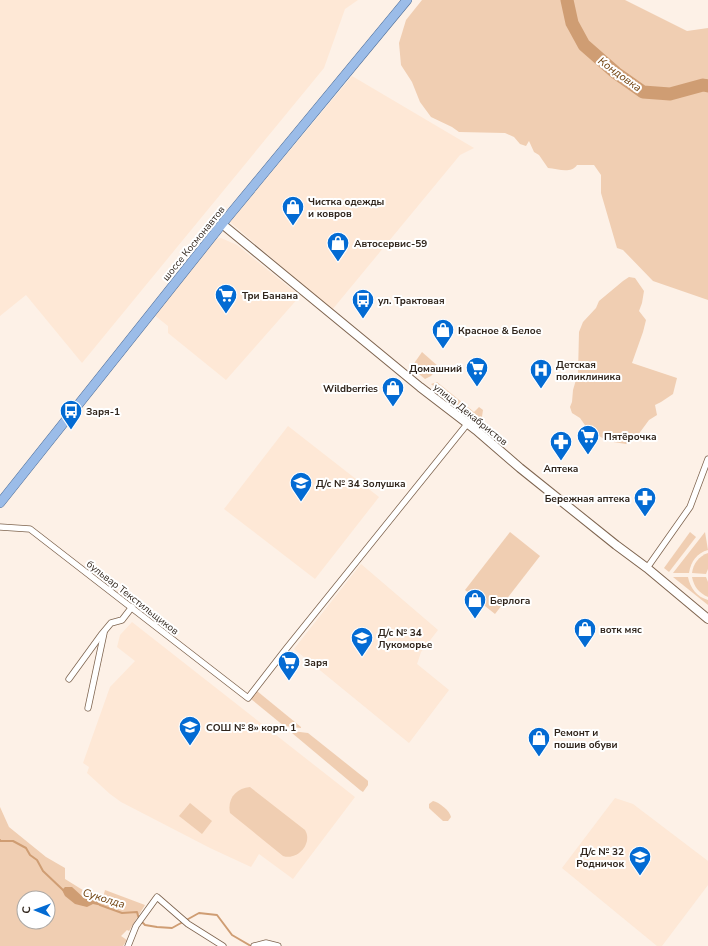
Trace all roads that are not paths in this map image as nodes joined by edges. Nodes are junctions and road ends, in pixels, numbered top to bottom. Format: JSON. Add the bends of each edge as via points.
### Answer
{"nodes":[{"id":1,"x":407,"y":0,"type":"edge"},
{"id":2,"x":222,"y":224,"type":"junction"},
{"id":3,"x":468,"y":423,"type":"junction"},
{"id":4,"x":708,"y":459,"type":"edge"},
{"id":5,"x":0,"y":503,"type":"edge"},
{"id":6,"x":0,"y":527,"type":"edge"},
{"id":7,"x":647,"y":568,"type":"junction"},
{"id":8,"x":132,"y":607,"type":"junction"},
{"id":9,"x":708,"y":619,"type":"edge"},
{"id":10,"x":104,"y":631,"type":"junction"},
{"id":11,"x":69,"y":679,"type":"dead end"},
{"id":12,"x":88,"y":708,"type":"dead end"},
{"id":13,"x":128,"y":946,"type":"edge"},
{"id":14,"x":222,"y":946,"type":"edge"},
{"id":15,"x":254,"y":946,"type":"edge"},
{"id":16,"x":278,"y":946,"type":"edge"}],
"edges":[{"from":1,"to":2,"type":"main road","name":"шоссе Космонавтов"},
{"from":2,"to":3,"type":"street","name":"улица Декабристов"},
{"from":2,"to":5,"type":"main road","name":"шоссе Космонавтов"},
{"from":3,"to":7,"type":"street","name":"улица Декабристов","via":[[526,473]]},
{"from":3,"to":8,"type":"street","name":"бульвар Текстильщиков","via":[[248,698]]},
{"from":4,"to":7,"type":"street","via":[[690,507]]},
{"from":6,"to":8,"type":"street","name":"бульвар Текстильщиков","via":[[30,529]]},
{"from":7,"to":9,"type":"street","name":"улица Декабристов"},
{"from":8,"to":10,"type":"street","via":[[122,620],[111,623]]},
{"from":10,"to":11,"type":"street"},
{"from":10,"to":12,"type":"street"},
{"from":13,"to":14,"type":"street","via":[[136,926],[157,897],[188,924]]},
{"from":15,"to":16,"type":"street","via":[[266,943]]}]}
